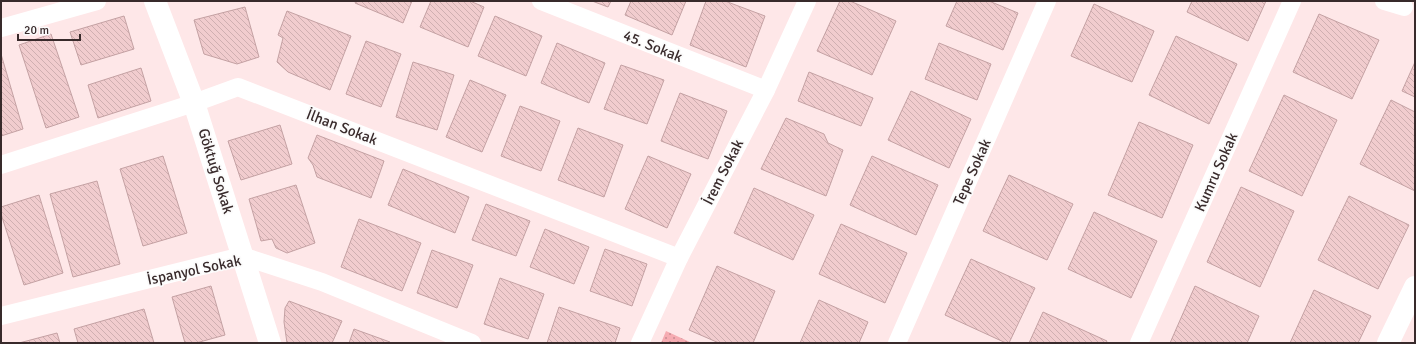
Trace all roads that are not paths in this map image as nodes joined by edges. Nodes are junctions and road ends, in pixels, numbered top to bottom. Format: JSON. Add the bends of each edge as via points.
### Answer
{"nodes":[{"id":1,"x":97,"y":1,"type":"edge"},
{"id":2,"x":155,"y":1,"type":"edge"},
{"id":3,"x":541,"y":1,"type":"edge"},
{"id":4,"x":807,"y":1,"type":"edge"},
{"id":5,"x":1047,"y":1,"type":"edge"},
{"id":6,"x":1292,"y":1,"type":"edge"},
{"id":7,"x":1384,"y":1,"type":"edge"},
{"id":8,"x":1404,"y":7,"type":"dead end"},
{"id":9,"x":1,"y":28,"type":"edge"},
{"id":10,"x":766,"y":90,"type":"junction"},
{"id":11,"x":194,"y":103,"type":"junction"},
{"id":12,"x":1,"y":165,"type":"edge"},
{"id":13,"x":242,"y":256,"type":"junction"},
{"id":14,"x":679,"y":258,"type":"junction"},
{"id":15,"x":1415,"y":287,"type":"edge"},
{"id":16,"x":1,"y":316,"type":"edge"},
{"id":17,"x":464,"y":342,"type":"edge"},
{"id":18,"x":270,"y":343,"type":"edge"},
{"id":19,"x":640,"y":343,"type":"edge"},
{"id":20,"x":897,"y":343,"type":"edge"},
{"id":21,"x":1139,"y":343,"type":"edge"},
{"id":22,"x":1388,"y":343,"type":"edge"}],
"edges":[{"from":1,"to":9,"type":"street"},
{"from":2,"to":11,"type":"street","name":"Göktuğ Sokak"},
{"from":3,"to":10,"type":"street","name":"45. Sokak"},
{"from":4,"to":10,"type":"street","name":"İrem Sokak"},
{"from":5,"to":20,"type":"street","name":"Tepe Sokak"},
{"from":6,"to":21,"type":"street","name":"Kumru Sokak"},
{"from":7,"to":8,"type":"street"},
{"from":10,"to":14,"type":"street","name":"İrem Sokak"},
{"from":11,"to":12,"type":"street","name":"İlhan Sokak"},
{"from":11,"to":13,"type":"street","name":"Göktuğ Sokak"},
{"from":11,"to":14,"type":"street","name":"İlhan Sokak","via":[[238,87]]},
{"from":13,"to":16,"type":"street","name":"İspanyol Sokak"},
{"from":13,"to":17,"type":"street","name":"İspanyol Sokak","via":[[322,282]]},
{"from":13,"to":18,"type":"street","name":"Göktuğ Sokak"},
{"from":14,"to":19,"type":"street","name":"İrem Sokak"},
{"from":15,"to":22,"type":"street"}]}
